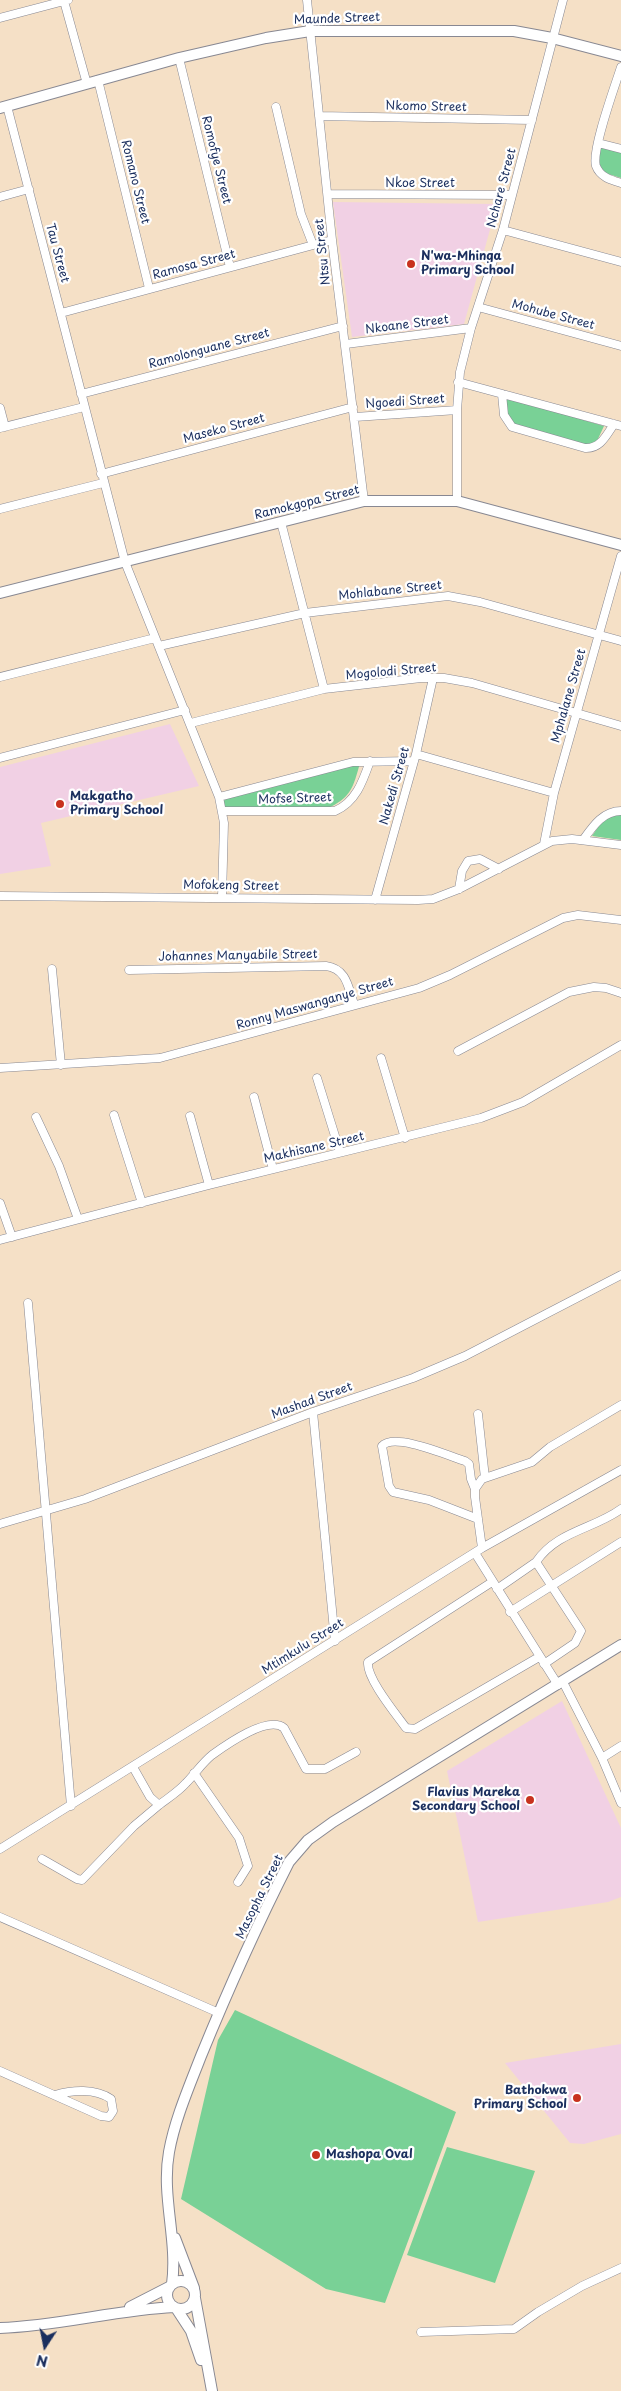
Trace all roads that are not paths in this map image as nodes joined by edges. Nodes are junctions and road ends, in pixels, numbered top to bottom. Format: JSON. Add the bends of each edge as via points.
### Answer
{"nodes":[{"id":1,"x":307,"y":0,"type":"edge"},
{"id":2,"x":563,"y":0,"type":"edge"},
{"id":3,"x":66,"y":1,"type":"edge"},
{"id":4,"x":0,"y":18,"type":"edge"},
{"id":5,"x":310,"y":31,"type":"junction"},
{"id":6,"x":552,"y":38,"type":"junction"},
{"id":7,"x":621,"y":56,"type":"edge"},
{"id":8,"x":179,"y":58,"type":"junction"},
{"id":9,"x":621,"y":67,"type":"edge"},
{"id":10,"x":98,"y":80,"type":"junction"},
{"id":11,"x":87,"y":84,"type":"junction"},
{"id":12,"x":3,"y":107,"type":"edge"},
{"id":13,"x":276,"y":107,"type":"dead end"},
{"id":14,"x":319,"y":116,"type":"junction"},
{"id":15,"x":532,"y":120,"type":"junction"},
{"id":16,"x":598,"y":143,"type":"junction"},
{"id":17,"x":621,"y":149,"type":"edge"},
{"id":18,"x":621,"y":183,"type":"edge"},
{"id":19,"x":29,"y":189,"type":"junction"},
{"id":20,"x":328,"y":194,"type":"junction"},
{"id":21,"x":512,"y":195,"type":"junction"},
{"id":22,"x":0,"y":197,"type":"edge"},
{"id":23,"x":503,"y":230,"type":"junction"},
{"id":24,"x":332,"y":240,"type":"junction"},
{"id":25,"x":313,"y":245,"type":"junction"},
{"id":26,"x":621,"y":262,"type":"edge"},
{"id":27,"x":230,"y":267,"type":"junction"},
{"id":28,"x":149,"y":288,"type":"junction"},
{"id":29,"x":478,"y":307,"type":"junction"},
{"id":30,"x":61,"y":313,"type":"junction"},
{"id":31,"x":342,"y":326,"type":"junction"},
{"id":32,"x":471,"y":328,"type":"junction"},
{"id":33,"x":346,"y":344,"type":"junction"},
{"id":34,"x":621,"y":346,"type":"edge"},
{"id":35,"x":458,"y":382,"type":"junction"},
{"id":36,"x":81,"y":394,"type":"junction"},
{"id":37,"x":502,"y":394,"type":"junction"},
{"id":38,"x":354,"y":406,"type":"junction"},
{"id":39,"x":84,"y":407,"type":"junction"},
{"id":40,"x":0,"y":408,"type":"edge"},
{"id":41,"x":457,"y":410,"type":"junction"},
{"id":42,"x":355,"y":417,"type":"junction"},
{"id":43,"x":617,"y":425,"type":"edge"},
{"id":44,"x":2,"y":428,"type":"edge"},
{"id":45,"x":101,"y":474,"type":"junction"},
{"id":46,"x":103,"y":483,"type":"junction"},
{"id":47,"x":364,"y":501,"type":"junction"},
{"id":48,"x":457,"y":501,"type":"junction"},
{"id":49,"x":0,"y":509,"type":"edge"},
{"id":50,"x":281,"y":522,"type":"junction"},
{"id":51,"x":621,"y":545,"type":"edge"},
{"id":52,"x":621,"y":556,"type":"edge"},
{"id":53,"x":125,"y":562,"type":"junction"},
{"id":54,"x":0,"y":593,"type":"edge"},
{"id":55,"x":306,"y":612,"type":"junction"},
{"id":56,"x":598,"y":635,"type":"junction"},
{"id":57,"x":155,"y":638,"type":"junction"},
{"id":58,"x":621,"y":641,"type":"edge"},
{"id":59,"x":159,"y":646,"type":"junction"},
{"id":60,"x":0,"y":676,"type":"edge"},
{"id":61,"x":433,"y":678,"type":"junction"},
{"id":62,"x":324,"y":689,"type":"junction"},
{"id":63,"x":185,"y":710,"type":"junction"},
{"id":64,"x":576,"y":713,"type":"junction"},
{"id":65,"x":191,"y":724,"type":"junction"},
{"id":66,"x":621,"y":726,"type":"edge"},
{"id":67,"x":416,"y":757,"type":"junction"},
{"id":68,"x":0,"y":758,"type":"edge"},
{"id":69,"x":370,"y":761,"type":"junction"},
{"id":70,"x":554,"y":793,"type":"junction"},
{"id":71,"x":219,"y":797,"type":"junction"},
{"id":72,"x":223,"y":811,"type":"junction"},
{"id":73,"x":621,"y":811,"type":"edge"},
{"id":74,"x":583,"y":840,"type":"junction"},
{"id":75,"x":544,"y":844,"type":"junction"},
{"id":76,"x":621,"y":845,"type":"edge"},
{"id":77,"x":499,"y":869,"type":"junction"},
{"id":78,"x":459,"y":890,"type":"junction"},
{"id":79,"x":0,"y":896,"type":"edge"},
{"id":80,"x":222,"y":897,"type":"junction"},
{"id":81,"x":375,"y":900,"type":"junction"},
{"id":82,"x":621,"y":920,"type":"edge"},
{"id":83,"x":52,"y":969,"type":"dead end"},
{"id":84,"x":129,"y":970,"type":"dead end"},
{"id":85,"x":621,"y":993,"type":"edge"},
{"id":86,"x":354,"y":1004,"type":"junction"},
{"id":87,"x":621,"y":1045,"type":"edge"},
{"id":88,"x":458,"y":1051,"type":"dead end"},
{"id":89,"x":381,"y":1058,"type":"dead end"},
{"id":90,"x":61,"y":1065,"type":"junction"},
{"id":91,"x":0,"y":1068,"type":"edge"},
{"id":92,"x":317,"y":1078,"type":"dead end"},
{"id":93,"x":254,"y":1097,"type":"dead end"},
{"id":94,"x":114,"y":1115,"type":"dead end"},
{"id":95,"x":190,"y":1116,"type":"dead end"},
{"id":96,"x":36,"y":1117,"type":"dead end"},
{"id":97,"x":405,"y":1138,"type":"junction"},
{"id":98,"x":340,"y":1152,"type":"junction"},
{"id":99,"x":273,"y":1169,"type":"junction"},
{"id":100,"x":209,"y":1185,"type":"junction"},
{"id":101,"x":0,"y":1203,"type":"edge"},
{"id":102,"x":142,"y":1203,"type":"junction"},
{"id":103,"x":78,"y":1220,"type":"junction"},
{"id":104,"x":12,"y":1237,"type":"junction"},
{"id":105,"x":0,"y":1240,"type":"edge"},
{"id":106,"x":621,"y":1275,"type":"edge"},
{"id":107,"x":28,"y":1303,"type":"dead end"},
{"id":108,"x":621,"y":1405,"type":"edge"},
{"id":109,"x":313,"y":1412,"type":"junction"},
{"id":110,"x":478,"y":1414,"type":"dead end"},
{"id":111,"x":621,"y":1470,"type":"edge"},
{"id":112,"x":485,"y":1478,"type":"junction"},
{"id":113,"x":475,"y":1489,"type":"junction"},
{"id":114,"x":621,"y":1509,"type":"edge"},
{"id":115,"x":46,"y":1512,"type":"junction"},
{"id":116,"x":478,"y":1519,"type":"junction"},
{"id":117,"x":0,"y":1524,"type":"edge"},
{"id":118,"x":621,"y":1542,"type":"edge"},
{"id":119,"x":482,"y":1548,"type":"junction"},
{"id":120,"x":475,"y":1553,"type":"junction"},
{"id":121,"x":536,"y":1562,"type":"junction"},
{"id":122,"x":492,"y":1582,"type":"junction"},
{"id":123,"x":552,"y":1586,"type":"junction"},
{"id":124,"x":497,"y":1589,"type":"junction"},
{"id":125,"x":510,"y":1612,"type":"junction"},
{"id":126,"x":335,"y":1641,"type":"junction"},
{"id":127,"x":621,"y":1645,"type":"edge"},
{"id":128,"x":541,"y":1661,"type":"junction"},
{"id":129,"x":560,"y":1684,"type":"junction"},
{"id":130,"x":621,"y":1746,"type":"edge"},
{"id":131,"x":356,"y":1752,"type":"dead end"},
{"id":132,"x":602,"y":1758,"type":"junction"},
{"id":133,"x":133,"y":1767,"type":"junction"},
{"id":134,"x":194,"y":1773,"type":"junction"},
{"id":135,"x":621,"y":1803,"type":"edge"},
{"id":136,"x":159,"y":1805,"type":"junction"},
{"id":137,"x":71,"y":1806,"type":"junction"},
{"id":138,"x":0,"y":1850,"type":"edge"},
{"id":139,"x":42,"y":1859,"type":"dead end"},
{"id":140,"x":238,"y":1882,"type":"dead end"},
{"id":141,"x":0,"y":1917,"type":"edge"},
{"id":142,"x":219,"y":2013,"type":"junction"},
{"id":143,"x":0,"y":2071,"type":"edge"},
{"id":144,"x":55,"y":2095,"type":"junction"},
{"id":145,"x":173,"y":2233,"type":"junction"},
{"id":146,"x":621,"y":2268,"type":"edge"},
{"id":147,"x":170,"y":2286,"type":"junction"},
{"id":148,"x":195,"y":2293,"type":"junction"},
{"id":149,"x":175,"y":2308,"type":"junction"},
{"id":150,"x":120,"y":2311,"type":"junction"},
{"id":151,"x":0,"y":2328,"type":"edge"},
{"id":152,"x":421,"y":2332,"type":"dead end"},
{"id":153,"x":210,"y":2379,"type":"junction"},
{"id":154,"x":212,"y":2391,"type":"edge"}],
"edges":[{"from":1,"to":5,"type":"street","name":"Ntsu Street"},
{"from":2,"to":6,"type":"street","name":"Nchare Street"},
{"from":3,"to":4,"type":"street"},
{"from":3,"to":11,"type":"street"},
{"from":5,"to":6,"type":"street","name":"Maunde Street","via":[[486,30]]},
{"from":5,"to":8,"type":"street","name":"Maunde Street"},
{"from":5,"to":14,"type":"street","name":"Ntsu Street"},
{"from":6,"to":7,"type":"street","name":"Maunde Street"},
{"from":6,"to":15,"type":"street","name":"Nchare Street"},
{"from":8,"to":10,"type":"street","name":"Maunde Street"},
{"from":8,"to":27,"type":"street","name":"Romofye Street"},
{"from":9,"to":16,"type":"street"},
{"from":10,"to":11,"type":"street","name":"Maunde Street"},
{"from":10,"to":28,"type":"street","name":"Romano Street"},
{"from":11,"to":12,"type":"street","name":"Maunde Street"},
{"from":12,"to":19,"type":"street","name":"Tau Street"},
{"from":13,"to":25,"type":"street","name":"Ntsu Street","via":[[301,214]]},
{"from":14,"to":15,"type":"street","name":"Nkomo Street"},
{"from":14,"to":20,"type":"street","name":"Ntsu Street"},
{"from":15,"to":21,"type":"street","name":"Nchare Street"},
{"from":16,"to":17,"type":"street"},
{"from":16,"to":18,"type":"street","via":[[598,171],[609,180]]},
{"from":19,"to":22,"type":"street"},
{"from":19,"to":30,"type":"street","name":"Tau Street"},
{"from":20,"to":21,"type":"street","name":"Nkoe Street"},
{"from":20,"to":24,"type":"street","name":"Ntsu Street"},
{"from":21,"to":23,"type":"street","name":"Nchare Street"},
{"from":23,"to":26,"type":"street"},
{"from":23,"to":29,"type":"street","name":"Nchare Street"},
{"from":24,"to":25,"type":"street","name":"Ramosa Street"},
{"from":24,"to":31,"type":"street","name":"Ntsu Street"},
{"from":25,"to":27,"type":"street","name":"Ramosa Street"},
{"from":27,"to":28,"type":"street","name":"Ramosa Street"},
{"from":28,"to":30,"type":"street","name":"Ramosa Street"},
{"from":29,"to":32,"type":"street","name":"Nchare Street"},
{"from":29,"to":34,"type":"street","name":"Mohube Street"},
{"from":30,"to":36,"type":"street","name":"Tau Street"},
{"from":31,"to":33,"type":"street","name":"Ntsu Street"},
{"from":31,"to":36,"type":"street","name":"Ramolonguane Street"},
{"from":32,"to":33,"type":"street","name":"Nkoane Street"},
{"from":32,"to":35,"type":"street","name":"Nchare Street"},
{"from":33,"to":38,"type":"street","name":"Ntsu Street"},
{"from":35,"to":37,"type":"street"},
{"from":35,"to":41,"type":"street","name":"Nchare Street"},
{"from":36,"to":39,"type":"street","name":"Tau Street"},
{"from":37,"to":43,"type":"street"},
{"from":37,"to":43,"type":"street","via":[[504,415],[512,427],[585,448],[596,447]]},
{"from":38,"to":42,"type":"street","name":"Ntsu Street"},
{"from":38,"to":45,"type":"street","name":"Maseko Street"},
{"from":39,"to":44,"type":"street"},
{"from":39,"to":45,"type":"street","name":"Tau Street"},
{"from":40,"to":44,"type":"street"},
{"from":41,"to":42,"type":"street","name":"Ngoedi Street"},
{"from":41,"to":48,"type":"street","name":"Nchare Street"},
{"from":42,"to":47,"type":"street","name":"Ntsu Street"},
{"from":45,"to":46,"type":"street","name":"Tau Street"},
{"from":46,"to":49,"type":"street"},
{"from":46,"to":53,"type":"street","name":"Tau Street"},
{"from":47,"to":48,"type":"street","name":"Ramokgopa Street"},
{"from":47,"to":50,"type":"street","name":"Ramokgopa Street"},
{"from":48,"to":51,"type":"street","name":"Ramokgopa Street"},
{"from":50,"to":53,"type":"street","name":"Ramokgopa Street"},
{"from":50,"to":55,"type":"street"},
{"from":52,"to":56,"type":"street","name":"Mphalane Street"},
{"from":53,"to":54,"type":"street","name":"Ramokgopa Street"},
{"from":53,"to":57,"type":"street","name":"Tau Street"},
{"from":55,"to":56,"type":"street","name":"Mohlabane Street","via":[[448,596]]},
{"from":55,"to":59,"type":"street","name":"Mohlabane Street"},
{"from":55,"to":62,"type":"street"},
{"from":56,"to":58,"type":"street","name":"Mohlabane Street"},
{"from":56,"to":64,"type":"street","name":"Mphalane Street"},
{"from":57,"to":59,"type":"street","name":"Tau Street"},
{"from":57,"to":60,"type":"street"},
{"from":59,"to":63,"type":"street","name":"Tau Street"},
{"from":61,"to":62,"type":"street","name":"Mogolodi Street"},
{"from":61,"to":64,"type":"street","name":"Mogolodi Street","via":[[464,681]]},
{"from":61,"to":67,"type":"street","name":"Nakedi Street"},
{"from":62,"to":65,"type":"street","name":"Mogolodi Street"},
{"from":63,"to":65,"type":"street","name":"Tau Street"},
{"from":63,"to":68,"type":"street"},
{"from":64,"to":66,"type":"street","name":"Mogolodi Street"},
{"from":64,"to":70,"type":"street","name":"Mphalane Street"},
{"from":65,"to":71,"type":"street","name":"Tau Street"},
{"from":67,"to":69,"type":"street","name":"Mofse Street"},
{"from":67,"to":70,"type":"street","name":"Mofse Street"},
{"from":67,"to":81,"type":"street","name":"Nakedi Street"},
{"from":69,"to":71,"type":"street","name":"Mofse Street","via":[[338,765]]},
{"from":69,"to":72,"type":"street","name":"Mofse Street","via":[[353,798],[335,811]]},
{"from":70,"to":75,"type":"street","name":"Mphalane Street"},
{"from":71,"to":72,"type":"street","name":"Tau Street"},
{"from":72,"to":80,"type":"street","name":"Tau Street"},
{"from":73,"to":74,"type":"street","via":[[602,816]]},
{"from":74,"to":75,"type":"street","name":"Mofokeng Street","via":[[562,839]]},
{"from":74,"to":76,"type":"street","name":"Mofokeng Street"},
{"from":75,"to":77,"type":"street","name":"Mofokeng Street"},
{"from":77,"to":78,"type":"street","name":"Mofokeng Street"},
{"from":77,"to":78,"type":"street","via":[[480,859],[468,861],[462,871]]},
{"from":78,"to":81,"type":"street","name":"Mofokeng Street","via":[[433,899]]},
{"from":79,"to":80,"type":"street","name":"Mofokeng Street"},
{"from":80,"to":81,"type":"street","name":"Mofokeng Street"},
{"from":82,"to":86,"type":"street","name":"Ronny Maswanganye Street","via":[[578,915],[563,918],[435,982]]},
{"from":83,"to":90,"type":"street"},
{"from":84,"to":86,"type":"street","name":"Johannes Manyabile Street","via":[[326,966],[340,970],[344,975]]},
{"from":85,"to":88,"type":"street","via":[[594,987],[568,992]]},
{"from":86,"to":90,"type":"street","name":"Ronny Maswanganye Street","via":[[160,1058]]},
{"from":87,"to":97,"type":"street","name":"Makhisane Street","via":[[510,1108]]},
{"from":89,"to":97,"type":"street"},
{"from":90,"to":91,"type":"street","name":"Ronny Maswanganye Street"},
{"from":92,"to":98,"type":"street"},
{"from":93,"to":99,"type":"street"},
{"from":94,"to":102,"type":"street"},
{"from":95,"to":100,"type":"street"},
{"from":96,"to":103,"type":"street","via":[[59,1166]]},
{"from":97,"to":98,"type":"street","name":"Makhisane Street"},
{"from":98,"to":99,"type":"street","name":"Makhisane Street"},
{"from":99,"to":100,"type":"street","name":"Makhisane Street"},
{"from":100,"to":102,"type":"street","name":"Makhisane Street"},
{"from":101,"to":104,"type":"street"},
{"from":102,"to":103,"type":"street","name":"Makhisane Street"},
{"from":103,"to":104,"type":"street","name":"Makhisane Street"},
{"from":104,"to":105,"type":"street","name":"Makhisane Street"},
{"from":106,"to":109,"type":"street","name":"Mashad Street","via":[[465,1356],[413,1378]]},
{"from":107,"to":115,"type":"street"},
{"from":108,"to":112,"type":"street","via":[[550,1447],[532,1462]]},
{"from":109,"to":115,"type":"street","name":"Mashad Street"},
{"from":109,"to":126,"type":"street"},
{"from":110,"to":112,"type":"street"},
{"from":111,"to":119,"type":"street","name":"Mtimkulu Street"},
{"from":112,"to":113,"type":"street"},
{"from":113,"to":116,"type":"street"},
{"from":113,"to":116,"type":"street","via":[[469,1464],[465,1461],[407,1443],[391,1441],[382,1446],[389,1486],[394,1492],[428,1500]]},
{"from":114,"to":121,"type":"street","via":[[556,1542]]},
{"from":115,"to":117,"type":"street","name":"Mashad Street"},
{"from":115,"to":137,"type":"street"},
{"from":116,"to":119,"type":"street"},
{"from":118,"to":123,"type":"street"},
{"from":119,"to":120,"type":"street","name":"Mtimkulu Street"},
{"from":120,"to":122,"type":"street"},
{"from":120,"to":126,"type":"street","name":"Mtimkulu Street"},
{"from":121,"to":123,"type":"street"},
{"from":121,"to":124,"type":"street"},
{"from":122,"to":124,"type":"street"},
{"from":122,"to":128,"type":"street","via":[[368,1662],[368,1672],[406,1728],[415,1729]]},
{"from":123,"to":125,"type":"street"},
{"from":123,"to":128,"type":"street","via":[[581,1631],[575,1643]]},
{"from":124,"to":125,"type":"street"},
{"from":125,"to":128,"type":"street"},
{"from":126,"to":133,"type":"street","name":"Mtimkulu Street"},
{"from":127,"to":129,"type":"street","name":"Masopha Street"},
{"from":128,"to":129,"type":"street"},
{"from":129,"to":132,"type":"street"},
{"from":129,"to":142,"type":"street","name":"Masopha Street","via":[[308,1840],[289,1862]]},
{"from":130,"to":132,"type":"street"},
{"from":131,"to":134,"type":"street","via":[[325,1768],[306,1769],[284,1728],[266,1725],[227,1745]]},
{"from":132,"to":135,"type":"street"},
{"from":133,"to":136,"type":"street","via":[[150,1798]]},
{"from":133,"to":137,"type":"street","name":"Mtimkulu Street"},
{"from":134,"to":136,"type":"street"},
{"from":134,"to":140,"type":"street","via":[[239,1838],[248,1866]]},
{"from":136,"to":139,"type":"street","via":[[82,1880]]},
{"from":137,"to":138,"type":"street","name":"Mtimkulu Street"},
{"from":141,"to":142,"type":"street"},
{"from":142,"to":145,"type":"street","name":"Masopha Street","via":[[186,2094],[169,2152],[166,2185]]},
{"from":143,"to":144,"type":"street"},
{"from":144,"to":144,"type":"street","via":[[85,2091],[100,2093],[110,2099],[113,2111],[109,2117],[101,2116]]},
{"from":145,"to":147,"type":"street","name":"Masopha Street"},
{"from":145,"to":148,"type":"street","name":"Masopha Street"},
{"from":146,"to":152,"type":"street","via":[[582,2286],[514,2329]]},
{"from":147,"to":148,"type":"street","via":[[186,2281]]},
{"from":147,"to":149,"type":"street","via":[[167,2298]]},
{"from":147,"to":150,"type":"street"},
{"from":148,"to":149,"type":"street","via":[[187,2308]]},
{"from":148,"to":153,"type":"street","name":"Masopha Street"},
{"from":149,"to":150,"type":"street"},
{"from":149,"to":153,"type":"street","name":"Masopha Street","via":[[193,2336]]},
{"from":150,"to":151,"type":"street","via":[[50,2324]]},
{"from":153,"to":154,"type":"street","name":"Masopha Street"}]}
